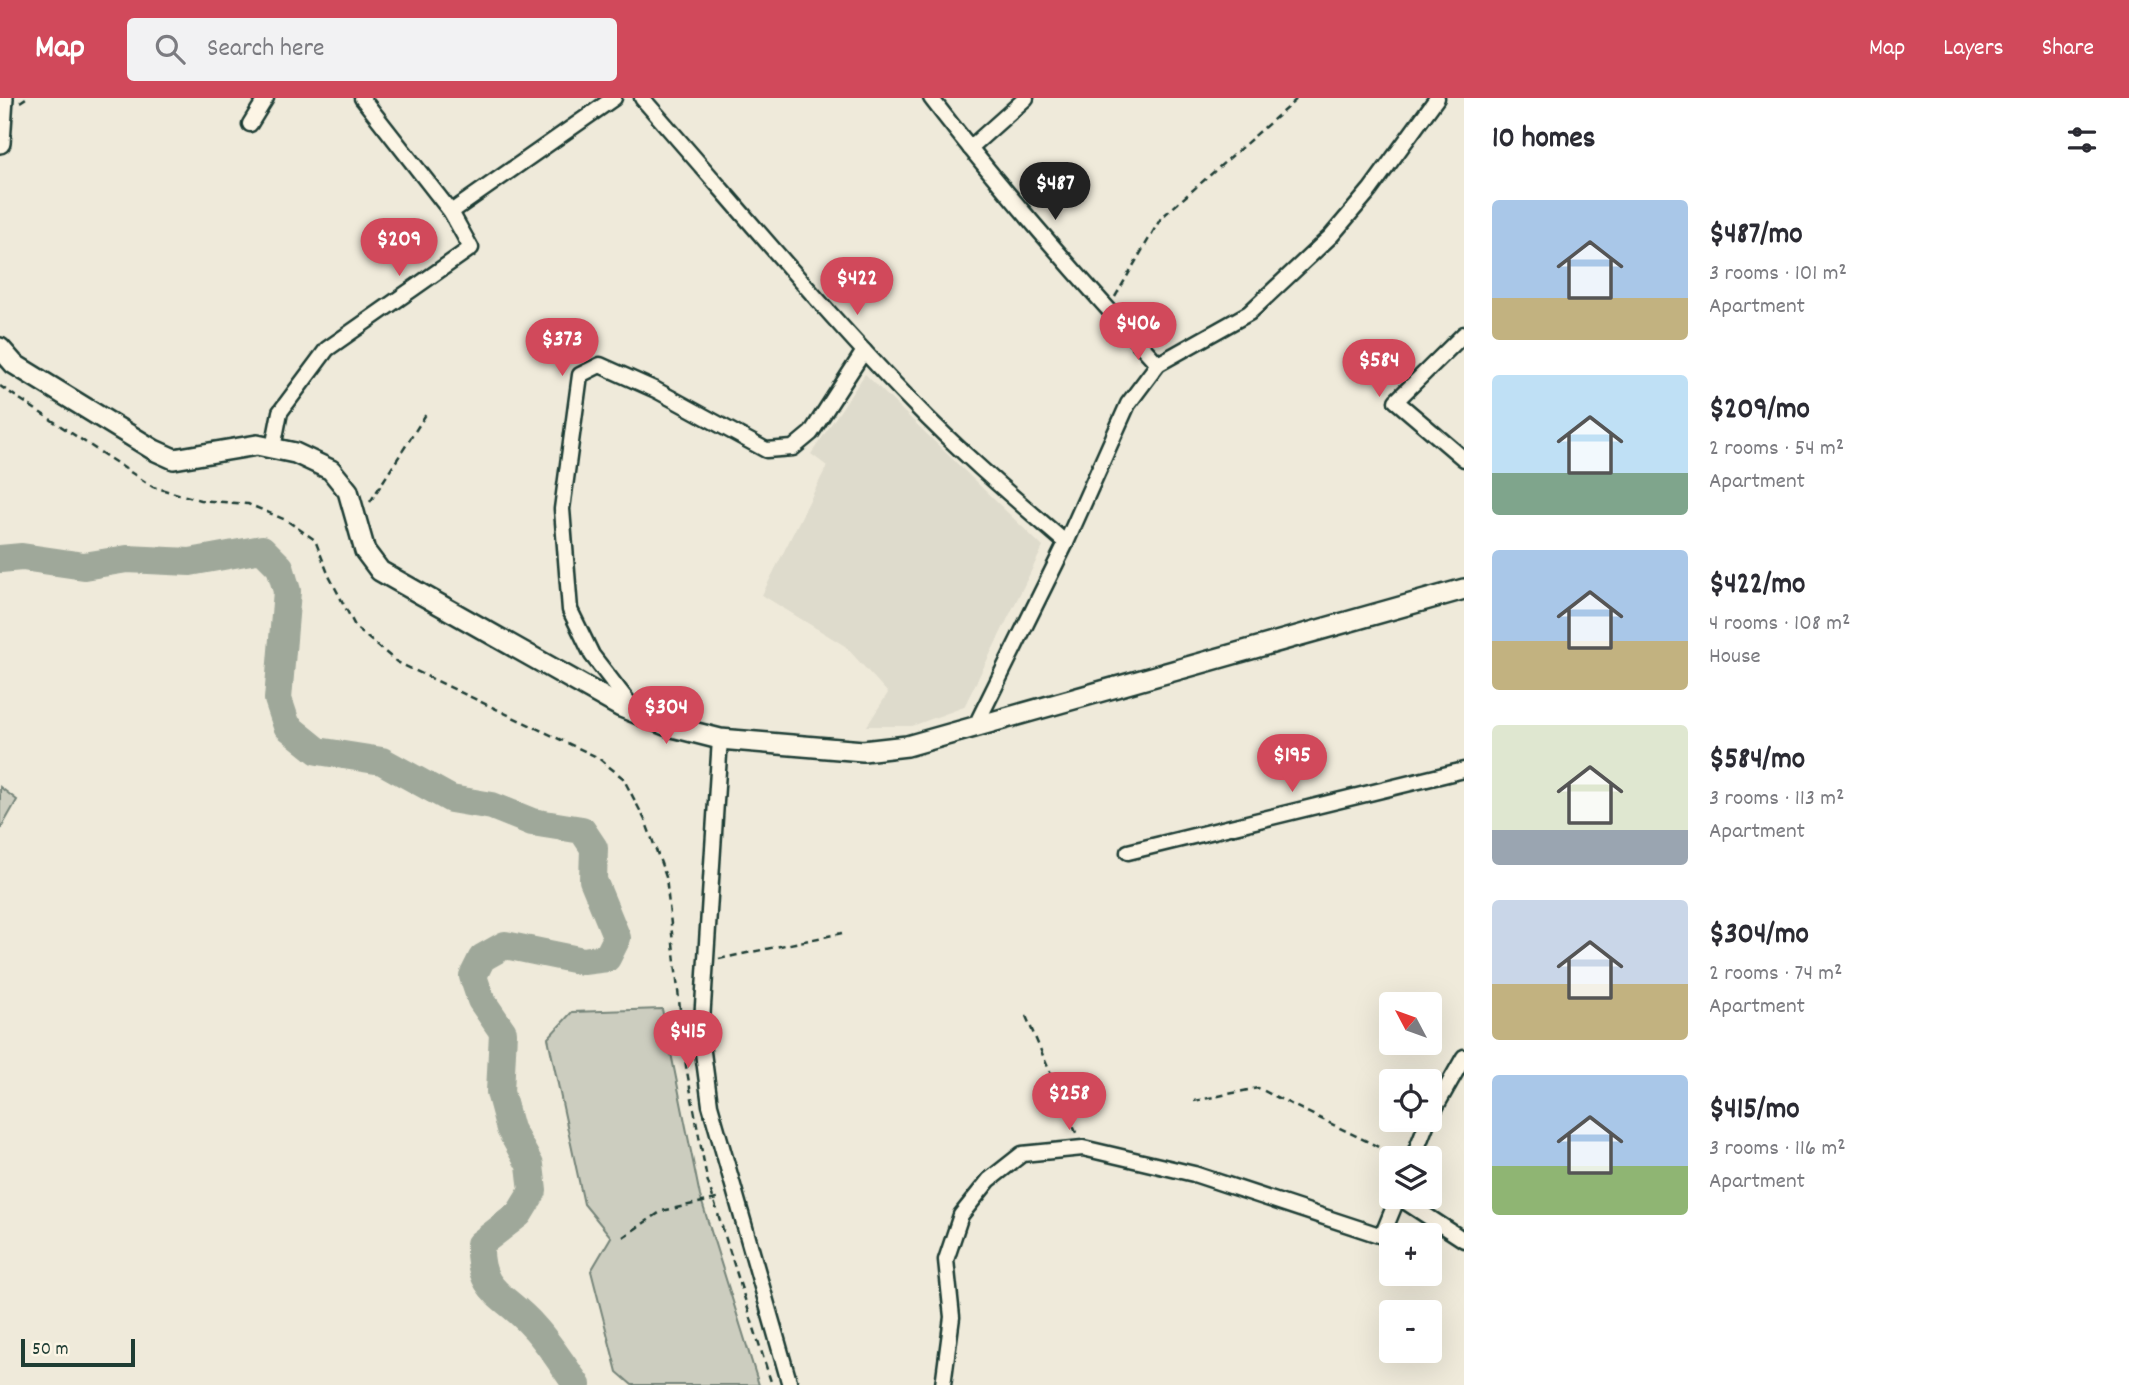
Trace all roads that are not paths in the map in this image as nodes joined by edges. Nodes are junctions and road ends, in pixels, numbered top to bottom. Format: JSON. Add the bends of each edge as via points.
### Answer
{"nodes":[{"id":1,"x":3,"y":98,"type":"edge"},
{"id":2,"x":267,"y":98,"type":"edge"},
{"id":3,"x":362,"y":98,"type":"edge"},
{"id":4,"x":614,"y":98,"type":"edge"},
{"id":5,"x":642,"y":98,"type":"edge"},
{"id":6,"x":931,"y":98,"type":"edge"},
{"id":7,"x":1026,"y":98,"type":"edge"},
{"id":8,"x":1437,"y":98,"type":"edge"},
{"id":9,"x":250,"y":124,"type":"dead end"},
{"id":10,"x":0,"y":143,"type":"edge"},
{"id":11,"x":970,"y":148,"type":"junction"},
{"id":12,"x":451,"y":212,"type":"junction"},
{"id":13,"x":1464,"y":334,"type":"edge"},
{"id":14,"x":0,"y":348,"type":"edge"},
{"id":15,"x":864,"y":351,"type":"junction"},
{"id":16,"x":1158,"y":364,"type":"junction"},
{"id":17,"x":273,"y":448,"type":"junction"},
{"id":18,"x":1464,"y":459,"type":"edge"},
{"id":19,"x":1066,"y":543,"type":"junction"},
{"id":20,"x":1464,"y":589,"type":"edge"},
{"id":21,"x":638,"y":714,"type":"junction"},
{"id":22,"x":975,"y":727,"type":"junction"},
{"id":23,"x":720,"y":739,"type":"junction"},
{"id":24,"x":1464,"y":770,"type":"edge"},
{"id":25,"x":1128,"y":852,"type":"dead end"},
{"id":26,"x":1464,"y":1057,"type":"edge"},
{"id":27,"x":1442,"y":1096,"type":"edge"},
{"id":28,"x":1393,"y":1209,"type":"edge"},
{"id":29,"x":1416,"y":1209,"type":"edge"},
{"id":30,"x":1464,"y":1240,"type":"edge"},
{"id":31,"x":790,"y":1385,"type":"edge"},
{"id":32,"x":943,"y":1385,"type":"edge"}],
"edges":[{"from":1,"to":10,"type":"main road"},
{"from":2,"to":9,"type":"street"},
{"from":3,"to":12,"type":"street"},
{"from":4,"to":12,"type":"street"},
{"from":5,"to":15,"type":"street"},
{"from":6,"to":11,"type":"street"},
{"from":7,"to":11,"type":"street"},
{"from":8,"to":16,"type":"street","via":[[1370,190],[1304,262],[1249,313]]},
{"from":11,"to":16,"type":"street"},
{"from":12,"to":17,"type":"street","via":[[471,248],[327,349],[280,412]]},
{"from":13,"to":18,"type":"street","via":[[1396,401]]},
{"from":14,"to":17,"type":"main road","via":[[15,364],[174,458],[257,445]]},
{"from":15,"to":19,"type":"street","via":[[984,472]]},
{"from":15,"to":21,"type":"street","via":[[811,433],[793,448],[766,450],[600,365],[580,375],[562,509],[570,610],[592,655]]},
{"from":16,"to":19,"type":"street","via":[[1128,404]]},
{"from":17,"to":21,"type":"main road","via":[[331,470],[348,491],[365,551],[380,571]]},
{"from":19,"to":22,"type":"street"},
{"from":20,"to":22,"type":"main road"},
{"from":21,"to":23,"type":"main road"},
{"from":22,"to":23,"type":"main road","via":[[907,746],[863,751]]},
{"from":23,"to":31,"type":"street","via":[[701,1037],[708,1092],[734,1194]]},
{"from":24,"to":25,"type":"street"},
{"from":26,"to":27,"type":"street"},
{"from":28,"to":32,"type":"street","via":[[1382,1236],[1194,1174],[1083,1148],[1022,1154],[989,1180],[961,1215],[946,1260],[952,1317]]},
{"from":29,"to":30,"type":"street"}]}
